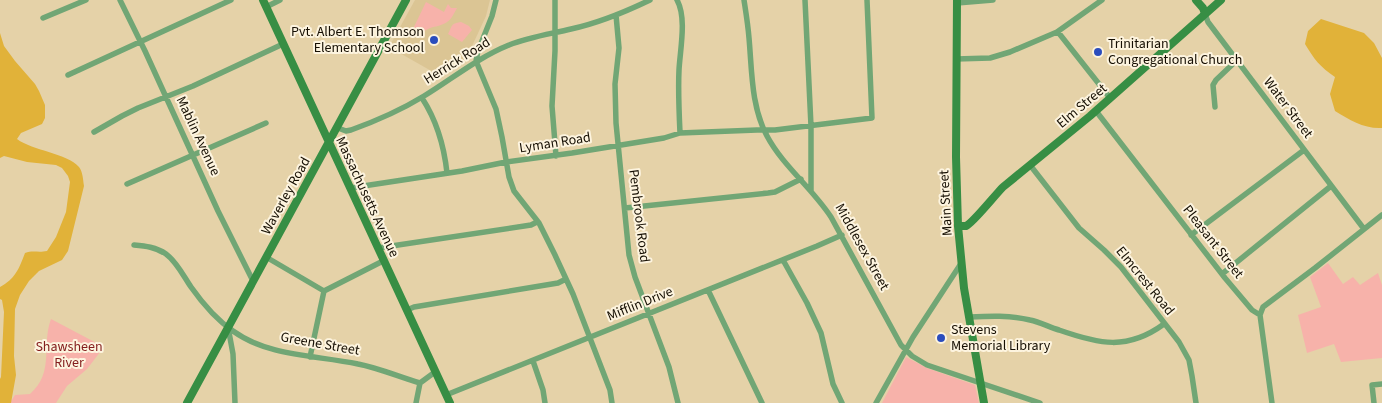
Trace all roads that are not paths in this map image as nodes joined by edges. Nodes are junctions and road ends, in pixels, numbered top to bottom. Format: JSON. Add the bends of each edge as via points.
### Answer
{"nodes":[{"id":1,"x":86,"y":0,"type":"edge"},
{"id":2,"x":120,"y":0,"type":"edge"},
{"id":3,"x":231,"y":0,"type":"edge"},
{"id":4,"x":280,"y":0,"type":"edge"},
{"id":5,"x":405,"y":0,"type":"edge"},
{"id":6,"x":496,"y":0,"type":"edge"},
{"id":7,"x":555,"y":0,"type":"edge"},
{"id":8,"x":650,"y":0,"type":"edge"},
{"id":9,"x":677,"y":0,"type":"edge"},
{"id":10,"x":744,"y":0,"type":"edge"},
{"id":11,"x":805,"y":0,"type":"edge"},
{"id":12,"x":867,"y":0,"type":"edge"},
{"id":13,"x":993,"y":0,"type":"edge"},
{"id":14,"x":1102,"y":0,"type":"edge"},
{"id":15,"x":1196,"y":0,"type":"edge"},
{"id":16,"x":1221,"y":0,"type":"edge"},
{"id":17,"x":957,"y":2,"type":"edge"},
{"id":18,"x":265,"y":4,"type":"edge"},
{"id":19,"x":1205,"y":14,"type":"junction"},
{"id":20,"x":616,"y":15,"type":"junction"},
{"id":21,"x":43,"y":18,"type":"dead end"},
{"id":22,"x":555,"y":32,"type":"junction"},
{"id":23,"x":1058,"y":32,"type":"junction"},
{"id":24,"x":141,"y":42,"type":"junction"},
{"id":25,"x":283,"y":44,"type":"junction"},
{"id":26,"x":956,"y":59,"type":"junction"},
{"id":27,"x":1237,"y":60,"type":"junction"},
{"id":28,"x":476,"y":61,"type":"junction"},
{"id":29,"x":68,"y":75,"type":"dead end"},
{"id":30,"x":166,"y":97,"type":"junction"},
{"id":31,"x":422,"y":98,"type":"junction"},
{"id":32,"x":1110,"y":98,"type":"junction"},
{"id":33,"x":1215,"y":107,"type":"dead end"},
{"id":34,"x":1096,"y":111,"type":"junction"},
{"id":35,"x":266,"y":123,"type":"dead end"},
{"id":36,"x":811,"y":126,"type":"junction"},
{"id":37,"x":338,"y":128,"type":"junction"},
{"id":38,"x":765,"y":130,"type":"junction"},
{"id":39,"x":94,"y":132,"type":"dead end"},
{"id":40,"x":680,"y":133,"type":"junction"},
{"id":41,"x":329,"y":143,"type":"junction"},
{"id":42,"x":618,"y":145,"type":"junction"},
{"id":43,"x":1304,"y":150,"type":"junction"},
{"id":44,"x":193,"y":155,"type":"junction"},
{"id":45,"x":556,"y":156,"type":"junction"},
{"id":46,"x":506,"y":162,"type":"junction"},
{"id":47,"x":1030,"y":165,"type":"junction"},
{"id":48,"x":447,"y":173,"type":"junction"},
{"id":49,"x":801,"y":179,"type":"junction"},
{"id":50,"x":127,"y":184,"type":"dead end"},
{"id":51,"x":1331,"y":186,"type":"junction"},
{"id":52,"x":350,"y":188,"type":"junction"},
{"id":53,"x":811,"y":192,"type":"junction"},
{"id":54,"x":624,"y":208,"type":"junction"},
{"id":55,"x":1382,"y":216,"type":"edge"},
{"id":56,"x":537,"y":222,"type":"junction"},
{"id":57,"x":958,"y":226,"type":"junction"},
{"id":58,"x":1364,"y":229,"type":"junction"},
{"id":59,"x":842,"y":235,"type":"junction"},
{"id":60,"x":1191,"y":235,"type":"junction"},
{"id":61,"x":134,"y":245,"type":"dead end"},
{"id":62,"x":378,"y":248,"type":"junction"},
{"id":63,"x":266,"y":257,"type":"junction"},
{"id":64,"x":782,"y":260,"type":"junction"},
{"id":65,"x":383,"y":261,"type":"junction"},
{"id":66,"x":962,"y":262,"type":"junction"},
{"id":67,"x":1222,"y":274,"type":"junction"},
{"id":68,"x":566,"y":279,"type":"junction"},
{"id":69,"x":253,"y":281,"type":"junction"},
{"id":70,"x":708,"y":290,"type":"junction"},
{"id":71,"x":324,"y":291,"type":"junction"},
{"id":72,"x":407,"y":310,"type":"junction"},
{"id":73,"x":650,"y":314,"type":"junction"},
{"id":74,"x":1260,"y":315,"type":"junction"},
{"id":75,"x":969,"y":316,"type":"junction"},
{"id":76,"x":1164,"y":324,"type":"junction"},
{"id":77,"x":228,"y":327,"type":"junction"},
{"id":78,"x":589,"y":338,"type":"junction"},
{"id":79,"x":905,"y":350,"type":"junction"},
{"id":80,"x":310,"y":357,"type":"junction"},
{"id":81,"x":533,"y":361,"type":"junction"},
{"id":82,"x":435,"y":372,"type":"junction"},
{"id":83,"x":420,"y":382,"type":"junction"},
{"id":84,"x":980,"y":382,"type":"junction"},
{"id":85,"x":1382,"y":384,"type":"edge"},
{"id":86,"x":446,"y":395,"type":"junction"},
{"id":87,"x":187,"y":403,"type":"edge"},
{"id":88,"x":235,"y":403,"type":"edge"},
{"id":89,"x":416,"y":403,"type":"edge"},
{"id":90,"x":450,"y":403,"type":"edge"},
{"id":91,"x":545,"y":403,"type":"edge"},
{"id":92,"x":612,"y":403,"type":"edge"},
{"id":93,"x":678,"y":403,"type":"edge"},
{"id":94,"x":762,"y":403,"type":"edge"},
{"id":95,"x":842,"y":403,"type":"edge"},
{"id":96,"x":876,"y":403,"type":"edge"},
{"id":97,"x":984,"y":403,"type":"edge"},
{"id":98,"x":1040,"y":403,"type":"edge"},
{"id":99,"x":1196,"y":403,"type":"edge"},
{"id":100,"x":1272,"y":403,"type":"edge"},
{"id":101,"x":1374,"y":403,"type":"edge"}],
"edges":[{"from":1,"to":21,"type":"street"},
{"from":2,"to":24,"type":"street","name":"Mablin Avenue"},
{"from":3,"to":24,"type":"street"},
{"from":4,"to":18,"type":"street"},
{"from":5,"to":37,"type":"main road","name":"Waverley Road"},
{"from":6,"to":28,"type":"street"},
{"from":7,"to":22,"type":"street"},
{"from":8,"to":20,"type":"street","name":"Herrick Road"},
{"from":9,"to":40,"type":"street","via":[[682,25]]},
{"from":10,"to":38,"type":"street","name":"Middlesex Street","via":[[754,96]]},
{"from":11,"to":36,"type":"street"},
{"from":12,"to":36,"type":"street","name":"Lyman Road","via":[[872,118]]},
{"from":13,"to":17,"type":"street"},
{"from":14,"to":23,"type":"street"},
{"from":15,"to":19,"type":"main road","name":"Water Street"},
{"from":16,"to":19,"type":"main road","name":"Elm Street"},
{"from":17,"to":26,"type":"main road","name":"Main Street"},
{"from":18,"to":25,"type":"main road","name":"Massachusetts Avenue"},
{"from":19,"to":27,"type":"street","name":"Water Street"},
{"from":19,"to":32,"type":"main road","name":"Elm Street"},
{"from":20,"to":22,"type":"street","name":"Herrick Road"},
{"from":20,"to":42,"type":"street","name":"Pembrook Road"},
{"from":22,"to":28,"type":"street","name":"Herrick Road","via":[[518,42]]},
{"from":22,"to":45,"type":"street","via":[[552,106]]},
{"from":23,"to":26,"type":"street","via":[[990,58]]},
{"from":23,"to":32,"type":"street"},
{"from":24,"to":29,"type":"street"},
{"from":24,"to":30,"type":"street","name":"Mablin Avenue"},
{"from":25,"to":30,"type":"street"},
{"from":25,"to":41,"type":"main road","name":"Massachusetts Avenue"},
{"from":26,"to":57,"type":"main road","name":"Main Street"},
{"from":27,"to":33,"type":"street","via":[[1213,85]]},
{"from":27,"to":43,"type":"street","name":"Water Street"},
{"from":28,"to":31,"type":"street","name":"Herrick Road"},
{"from":28,"to":46,"type":"street","via":[[496,109]]},
{"from":30,"to":39,"type":"street"},
{"from":30,"to":44,"type":"street","name":"Mablin Avenue"},
{"from":31,"to":37,"type":"street","name":"Herrick Road","via":[[353,129]]},
{"from":31,"to":48,"type":"street","via":[[443,143]]},
{"from":32,"to":34,"type":"main road","name":"Elm Street"},
{"from":34,"to":47,"type":"main road","name":"Elm Street"},
{"from":34,"to":60,"type":"street","name":"Pleasant Street"},
{"from":35,"to":44,"type":"street"},
{"from":36,"to":38,"type":"street","name":"Lyman Road"},
{"from":36,"to":53,"type":"street"},
{"from":37,"to":41,"type":"main road","name":"Waverley Road"},
{"from":38,"to":40,"type":"street","name":"Lyman Road"},
{"from":38,"to":49,"type":"street","name":"Middlesex Street","via":[[776,150]]},
{"from":40,"to":42,"type":"street","name":"Lyman Road"},
{"from":41,"to":52,"type":"main road","name":"Massachusetts Avenue"},
{"from":41,"to":63,"type":"main road","name":"Waverley Road"},
{"from":42,"to":45,"type":"street","name":"Lyman Road"},
{"from":42,"to":54,"type":"street","name":"Pembrook Road"},
{"from":43,"to":51,"type":"street","name":"Water Street"},
{"from":43,"to":60,"type":"street"},
{"from":44,"to":50,"type":"street"},
{"from":44,"to":69,"type":"street","name":"Mablin Avenue"},
{"from":45,"to":46,"type":"street","name":"Lyman Road"},
{"from":46,"to":48,"type":"street","name":"Lyman Road"},
{"from":46,"to":56,"type":"street","via":[[514,191]]},
{"from":47,"to":57,"type":"main road","name":"Elm Street","via":[[995,195],[972,222]]},
{"from":47,"to":76,"type":"street","name":"Elmcrest Road","via":[[1078,228],[1121,267]]},
{"from":48,"to":52,"type":"street","name":"Lyman Road"},
{"from":49,"to":53,"type":"street","name":"Middlesex Street"},
{"from":49,"to":54,"type":"street","via":[[775,192]]},
{"from":51,"to":58,"type":"street","name":"Water Street"},
{"from":51,"to":67,"type":"street"},
{"from":52,"to":62,"type":"main road","name":"Massachusetts Avenue"},
{"from":53,"to":59,"type":"street","name":"Middlesex Street"},
{"from":54,"to":73,"type":"street","name":"Pembrook Road","via":[[629,255]]},
{"from":55,"to":58,"type":"street"},
{"from":56,"to":62,"type":"street"},
{"from":56,"to":68,"type":"street"},
{"from":57,"to":66,"type":"main road","name":"Main Street"},
{"from":58,"to":74,"type":"street","via":[[1263,307]]},
{"from":59,"to":64,"type":"street","name":"Mifflin Drive"},
{"from":59,"to":79,"type":"street","name":"Middlesex Street"},
{"from":60,"to":67,"type":"street","name":"Pleasant Street"},
{"from":61,"to":77,"type":"street","name":"Greene Street","via":[[167,254],[200,300]]},
{"from":62,"to":65,"type":"main road","name":"Massachusetts Avenue"},
{"from":63,"to":69,"type":"main road","name":"Waverley Road"},
{"from":63,"to":71,"type":"street"},
{"from":64,"to":70,"type":"street","name":"Mifflin Drive"},
{"from":64,"to":95,"type":"street","via":[[822,333],[833,384]]},
{"from":65,"to":71,"type":"street"},
{"from":65,"to":72,"type":"main road","name":"Massachusetts Avenue"},
{"from":66,"to":75,"type":"main road","name":"Main Street"},
{"from":66,"to":79,"type":"street"},
{"from":67,"to":74,"type":"street","name":"Pleasant Street"},
{"from":68,"to":72,"type":"street"},
{"from":68,"to":78,"type":"street"},
{"from":69,"to":77,"type":"main road","name":"Waverley Road"},
{"from":70,"to":73,"type":"street","name":"Mifflin Drive"},
{"from":70,"to":94,"type":"street"},
{"from":71,"to":80,"type":"street"},
{"from":72,"to":82,"type":"main road","name":"Massachusetts Avenue"},
{"from":73,"to":78,"type":"street","name":"Mifflin Drive"},
{"from":73,"to":93,"type":"street","name":"Pembrook Road","via":[[669,366]]},
{"from":74,"to":100,"type":"street"},
{"from":75,"to":76,"type":"street","via":[[1022,318],[1090,340],[1113,343],[1138,339]]},
{"from":75,"to":84,"type":"main road","name":"Main Street"},
{"from":76,"to":99,"type":"street","name":"Elmcrest Road","via":[[1189,360]]},
{"from":77,"to":80,"type":"street","name":"Greene Street","via":[[264,346]]},
{"from":77,"to":87,"type":"main road","name":"Waverley Road"},
{"from":77,"to":88,"type":"street","via":[[233,354]]},
{"from":78,"to":81,"type":"street","name":"Mifflin Drive"},
{"from":78,"to":92,"type":"street"},
{"from":79,"to":84,"type":"street","name":"Middlesex Street","via":[[927,365]]},
{"from":79,"to":96,"type":"street"},
{"from":80,"to":83,"type":"street","name":"Greene Street","via":[[357,364]]},
{"from":81,"to":86,"type":"street","name":"Mifflin Drive"},
{"from":81,"to":91,"type":"street"},
{"from":82,"to":83,"type":"street"},
{"from":82,"to":86,"type":"main road","name":"Massachusetts Avenue"},
{"from":83,"to":89,"type":"street"},
{"from":84,"to":97,"type":"main road","name":"Main Street"},
{"from":84,"to":98,"type":"street","name":"Middlesex Street"},
{"from":85,"to":101,"type":"street","via":[[1372,385]]},
{"from":86,"to":90,"type":"main road","name":"Massachusetts Avenue"}]}
